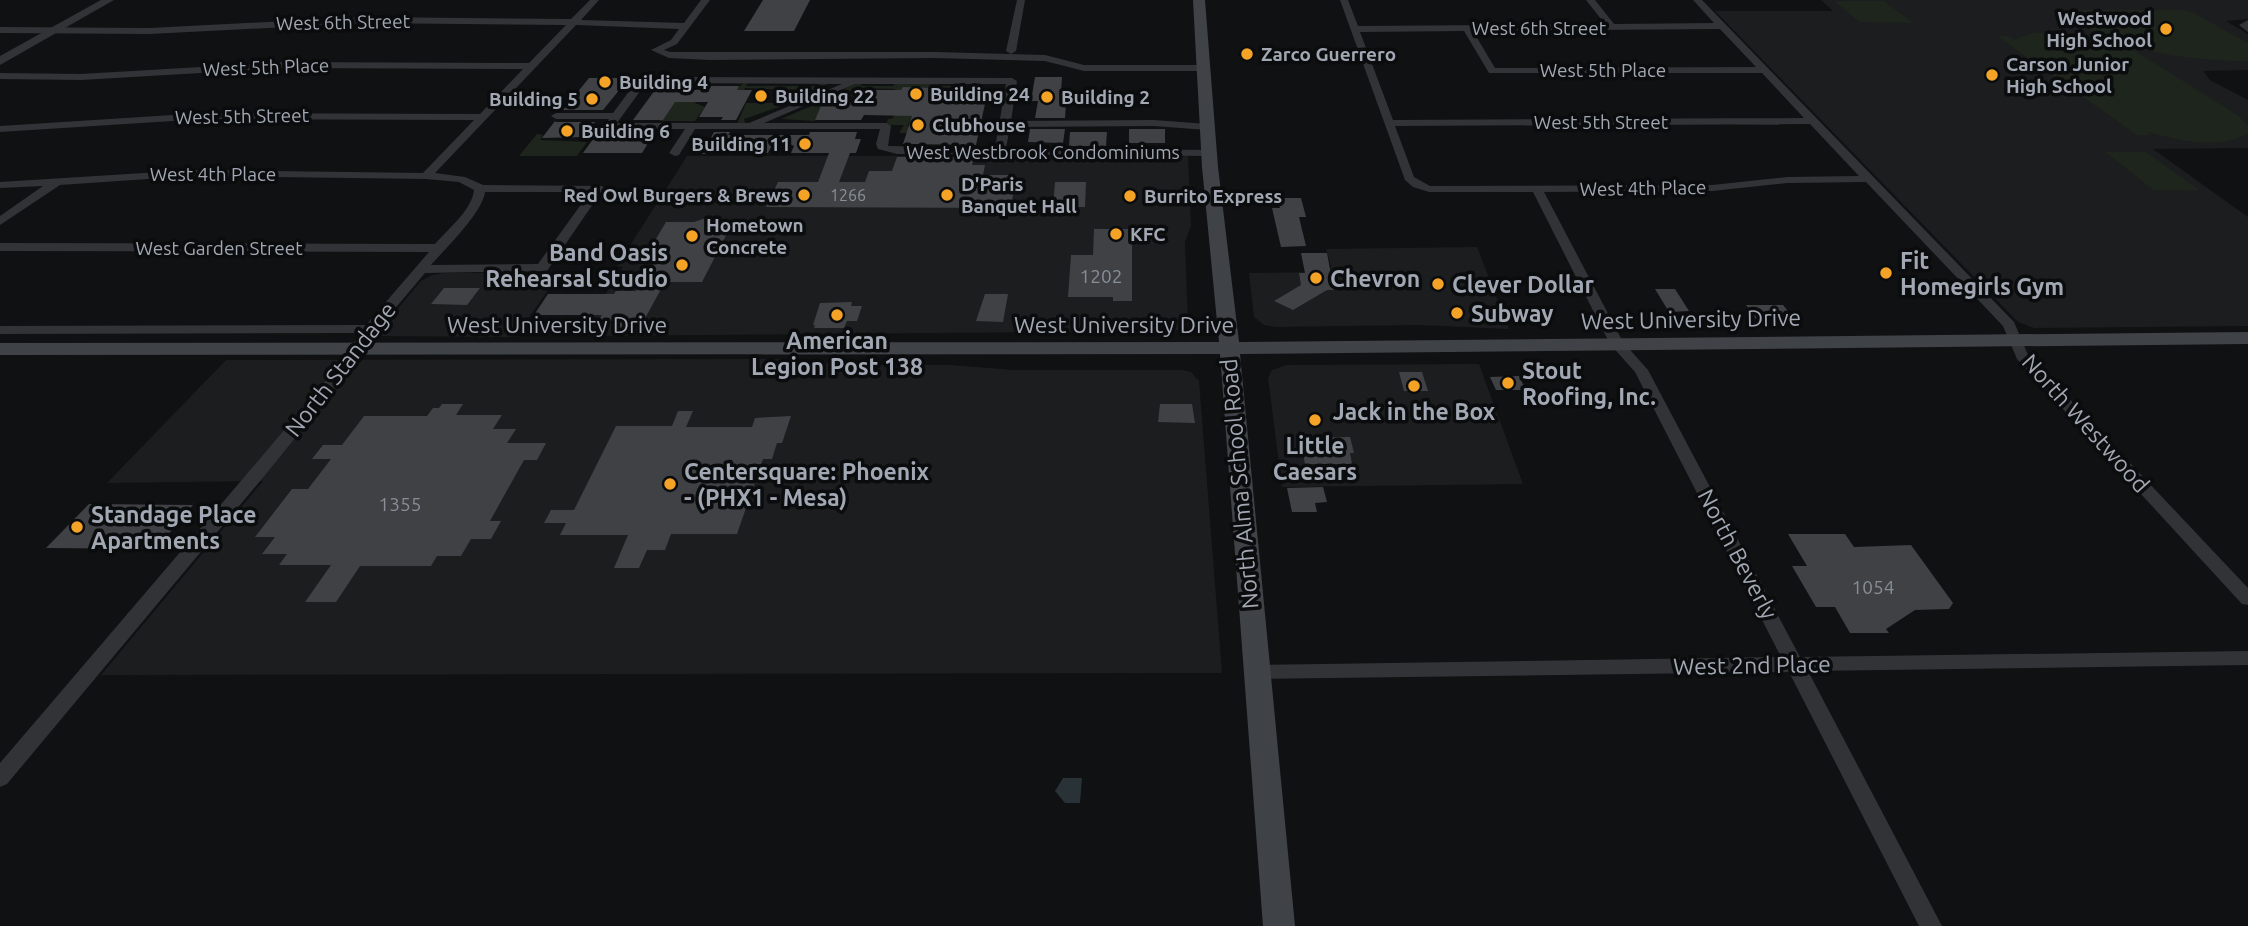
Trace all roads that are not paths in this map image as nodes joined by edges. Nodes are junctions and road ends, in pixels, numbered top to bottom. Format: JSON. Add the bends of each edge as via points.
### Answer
{"nodes":[{"id":1,"x":109,"y":0,"type":"edge"},
{"id":2,"x":595,"y":0,"type":"edge"},
{"id":3,"x":706,"y":0,"type":"edge"},
{"id":4,"x":1021,"y":0,"type":"edge"},
{"id":5,"x":1199,"y":0,"type":"edge"},
{"id":6,"x":1344,"y":0,"type":"edge"},
{"id":7,"x":1590,"y":0,"type":"edge"},
{"id":8,"x":1697,"y":0,"type":"edge"},
{"id":9,"x":573,"y":22,"type":"junction"},
{"id":10,"x":685,"y":26,"type":"junction"},
{"id":11,"x":1723,"y":26,"type":"junction"},
{"id":12,"x":1612,"y":27,"type":"junction"},
{"id":13,"x":1467,"y":28,"type":"junction"},
{"id":14,"x":1355,"y":29,"type":"junction"},
{"id":15,"x":0,"y":30,"type":"edge"},
{"id":16,"x":54,"y":30,"type":"junction"},
{"id":17,"x":1011,"y":51,"type":"dead end"},
{"id":18,"x":0,"y":61,"type":"edge"},
{"id":19,"x":533,"y":66,"type":"junction"},
{"id":20,"x":1204,"y":68,"type":"junction"},
{"id":21,"x":1765,"y":69,"type":"junction"},
{"id":22,"x":0,"y":76,"type":"edge"},
{"id":23,"x":857,"y":81,"type":"junction"},
{"id":24,"x":556,"y":116,"type":"dead end"},
{"id":25,"x":617,"y":116,"type":"junction"},
{"id":26,"x":484,"y":117,"type":"junction"},
{"id":27,"x":1814,"y":121,"type":"junction"},
{"id":28,"x":1389,"y":123,"type":"junction"},
{"id":29,"x":1005,"y":124,"type":"junction"},
{"id":30,"x":692,"y":126,"type":"junction"},
{"id":31,"x":745,"y":126,"type":"junction"},
{"id":32,"x":1207,"y":127,"type":"junction"},
{"id":33,"x":0,"y":129,"type":"edge"},
{"id":34,"x":1000,"y":152,"type":"junction"},
{"id":35,"x":675,"y":153,"type":"dead end"},
{"id":36,"x":1209,"y":153,"type":"junction"},
{"id":37,"x":426,"y":176,"type":"junction"},
{"id":38,"x":1869,"y":179,"type":"junction"},
{"id":39,"x":59,"y":180,"type":"junction"},
{"id":40,"x":0,"y":185,"type":"edge"},
{"id":41,"x":480,"y":189,"type":"junction"},
{"id":42,"x":1536,"y":189,"type":"junction"},
{"id":43,"x":0,"y":221,"type":"edge"},
{"id":44,"x":0,"y":247,"type":"edge"},
{"id":45,"x":438,"y":248,"type":"junction"},
{"id":46,"x":421,"y":269,"type":"junction"},
{"id":47,"x":0,"y":330,"type":"edge"},
{"id":48,"x":370,"y":330,"type":"junction"},
{"id":49,"x":2248,"y":338,"type":"edge"},
{"id":50,"x":2016,"y":340,"type":"junction"},
{"id":51,"x":1617,"y":344,"type":"junction"},
{"id":52,"x":1228,"y":348,"type":"junction"},
{"id":53,"x":0,"y":349,"type":"edge"},
{"id":54,"x":355,"y":349,"type":"junction"},
{"id":55,"x":2248,"y":599,"type":"edge"},
{"id":56,"x":2248,"y":659,"type":"edge"},
{"id":57,"x":1796,"y":664,"type":"junction"},
{"id":58,"x":1255,"y":673,"type":"junction"},
{"id":59,"x":2,"y":773,"type":"edge"},
{"id":60,"x":1279,"y":926,"type":"edge"},
{"id":61,"x":1931,"y":926,"type":"edge"}],
"edges":[{"from":1,"to":16,"type":"street"},
{"from":2,"to":9,"type":"street"},
{"from":3,"to":10,"type":"street"},
{"from":4,"to":17,"type":"street"},
{"from":5,"to":20,"type":"main road","name":"North Alma School Road"},
{"from":6,"to":14,"type":"street"},
{"from":7,"to":12,"type":"street"},
{"from":8,"to":11,"type":"street","name":"North Westwood"},
{"from":9,"to":10,"type":"street","name":"West 6th Street"},
{"from":9,"to":16,"type":"street","name":"West 6th Street","via":[[366,20],[150,31]]},
{"from":9,"to":19,"type":"street"},
{"from":10,"to":20,"type":"street","via":[[674,42],[656,50],[710,57],[935,55],[1045,58],[1084,68]]},
{"from":11,"to":12,"type":"street","name":"West 6th Street"},
{"from":11,"to":21,"type":"street","name":"North Westwood"},
{"from":12,"to":13,"type":"street","name":"West 6th Street"},
{"from":13,"to":14,"type":"street","name":"West 6th Street"},
{"from":13,"to":21,"type":"street","name":"West 5th Place","via":[[1492,71]]},
{"from":14,"to":28,"type":"street"},
{"from":15,"to":16,"type":"street","name":"West 6th Street"},
{"from":16,"to":18,"type":"street"},
{"from":19,"to":22,"type":"street","name":"West 5th Place","via":[[285,65]]},
{"from":19,"to":26,"type":"street"},
{"from":20,"to":32,"type":"main road","name":"North Alma School Road"},
{"from":21,"to":27,"type":"street","name":"North Westwood"},
{"from":23,"to":25,"type":"street","via":[[643,80]]},
{"from":23,"to":29,"type":"street","via":[[1012,80]]},
{"from":23,"to":31,"type":"street"},
{"from":24,"to":25,"type":"street"},
{"from":25,"to":30,"type":"street","name":"West Westbrook Condominiums","via":[[609,126]]},
{"from":26,"to":33,"type":"street","name":"West 5th Street","via":[[204,116]]},
{"from":26,"to":37,"type":"street"},
{"from":27,"to":28,"type":"street","name":"West 5th Street"},
{"from":27,"to":38,"type":"street","name":"North Westwood"},
{"from":28,"to":42,"type":"street","name":"West 4th Place","via":[[1409,178],[1417,185],[1429,189]]},
{"from":29,"to":32,"type":"street","name":"West Westbrook Condominiums"},
{"from":29,"to":34,"type":"street"},
{"from":30,"to":31,"type":"street","name":"West Westbrook Condominiums"},
{"from":30,"to":35,"type":"street"},
{"from":31,"to":34,"type":"street","name":"West Westbrook Condominiums","via":[[887,126],[881,144],[884,149]]},
{"from":32,"to":36,"type":"main road","name":"North Alma School Road"},
{"from":34,"to":36,"type":"street","name":"West Westbrook Condominiums"},
{"from":36,"to":52,"type":"main road","name":"North Alma School Road"},
{"from":37,"to":39,"type":"street","name":"West 4th Place","via":[[192,173]]},
{"from":37,"to":41,"type":"street","via":[[465,180]]},
{"from":38,"to":42,"type":"street","name":"West 4th Place","via":[[1788,180],[1712,188]]},
{"from":38,"to":50,"type":"street","name":"North Westwood","via":[[2009,325]]},
{"from":39,"to":40,"type":"street","name":"West 4th Place"},
{"from":39,"to":43,"type":"street"},
{"from":41,"to":45,"type":"street","name":"North Standage","via":[[471,210]]},
{"from":41,"to":46,"type":"street","via":[[598,188],[542,268]]},
{"from":42,"to":51,"type":"street","name":"North Beverly"},
{"from":44,"to":45,"type":"street","name":"West Garden Street"},
{"from":45,"to":46,"type":"street","name":"North Standage"},
{"from":46,"to":48,"type":"street","name":"North Standage"},
{"from":47,"to":48,"type":"street"},
{"from":48,"to":54,"type":"street","name":"North Standage"},
{"from":49,"to":50,"type":"main road","name":"West University Drive"},
{"from":50,"to":51,"type":"main road","name":"West University Drive"},
{"from":50,"to":55,"type":"street","name":"North Westwood","via":[[2022,356]]},
{"from":51,"to":52,"type":"main road","name":"West University Drive"},
{"from":51,"to":57,"type":"street","name":"North Beverly","via":[[1641,369]]},
{"from":52,"to":54,"type":"main road","name":"West University Drive"},
{"from":52,"to":58,"type":"main road","name":"North Alma School Road"},
{"from":53,"to":54,"type":"main road","name":"West University Drive"},
{"from":54,"to":59,"type":"street","name":"North Standage","via":[[349,362]]},
{"from":56,"to":57,"type":"street","name":"West 2nd Place"},
{"from":57,"to":58,"type":"street","name":"West 2nd Place"},
{"from":57,"to":61,"type":"street","name":"North Beverly"},
{"from":58,"to":60,"type":"main road","name":"North Alma School Road"}]}
